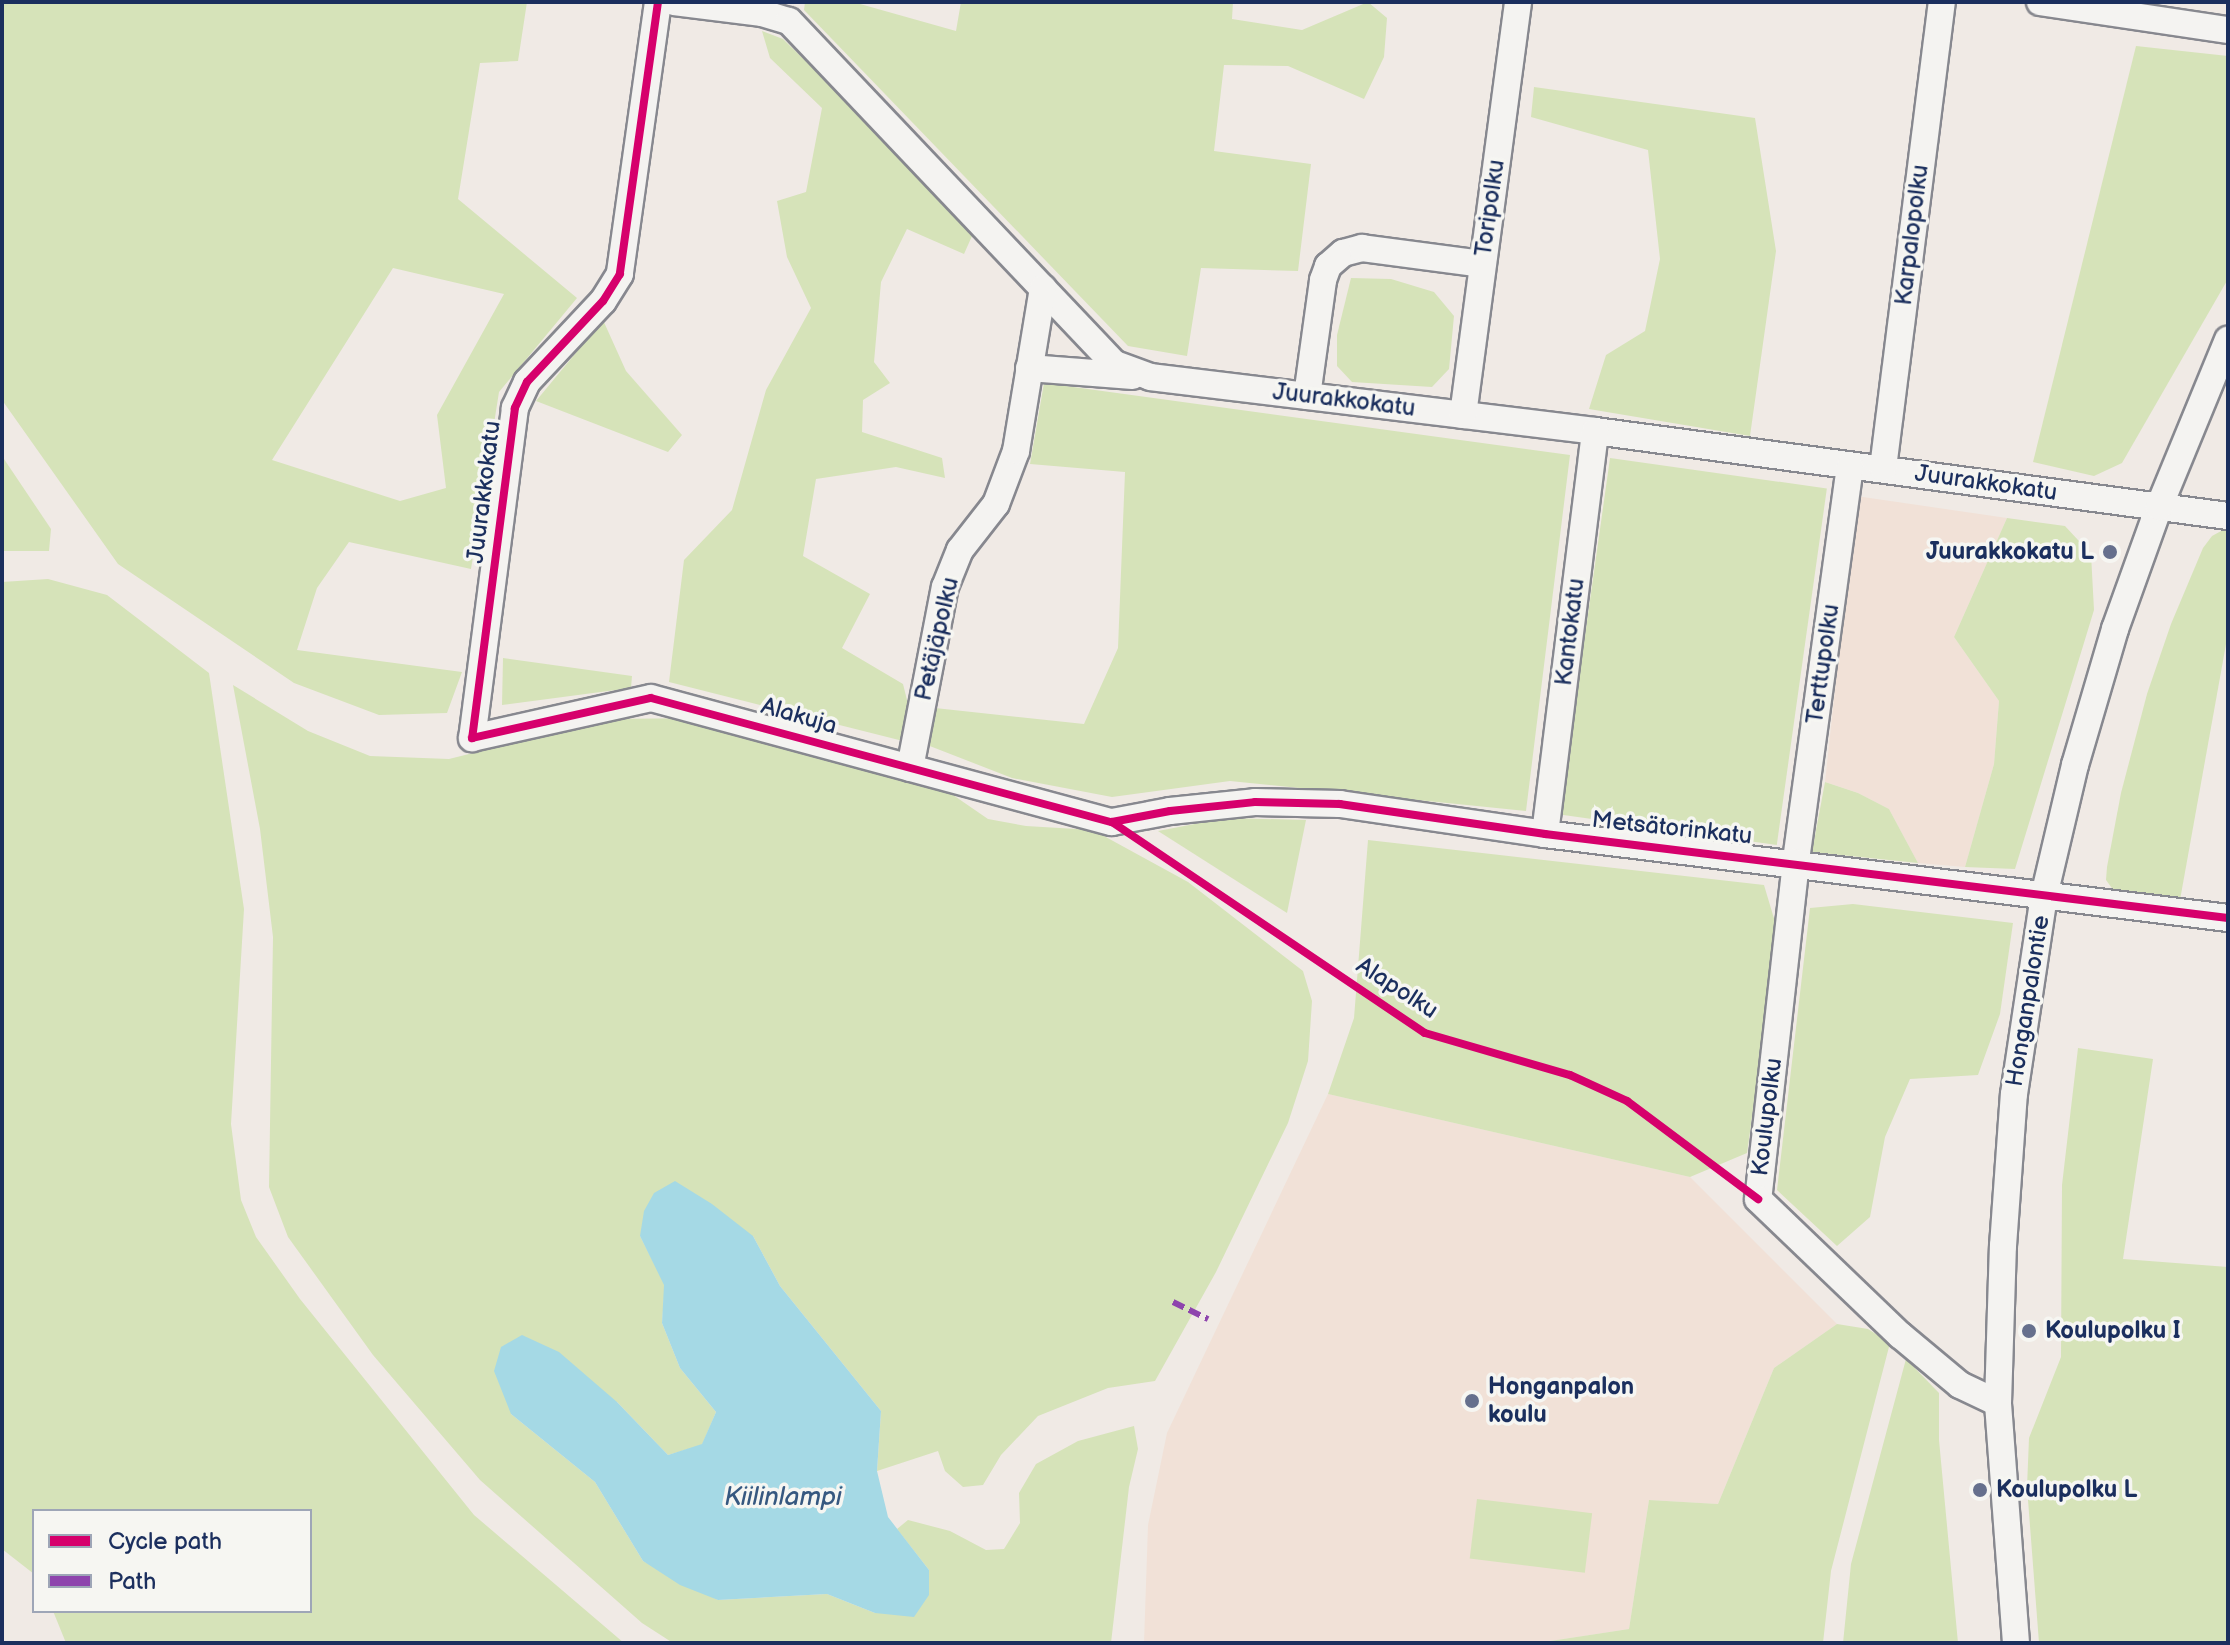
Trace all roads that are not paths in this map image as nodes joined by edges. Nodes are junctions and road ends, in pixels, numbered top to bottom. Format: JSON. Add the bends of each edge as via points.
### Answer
{"nodes":[{"id":1,"x":658,"y":2,"type":"edge"},
{"id":2,"x":674,"y":2,"type":"edge"},
{"id":3,"x":1518,"y":2,"type":"edge"},
{"id":4,"x":1942,"y":2,"type":"edge"},
{"id":5,"x":2040,"y":2,"type":"edge"},
{"id":6,"x":2090,"y":5,"type":"edge"},
{"id":7,"x":790,"y":11,"type":"edge"},
{"id":8,"x":2228,"y":30,"type":"edge"},
{"id":9,"x":1482,"y":264,"type":"junction"},
{"id":10,"x":1043,"y":288,"type":"junction"},
{"id":11,"x":2228,"y":340,"type":"edge"},
{"id":12,"x":1029,"y":368,"type":"junction"},
{"id":13,"x":1150,"y":377,"type":"junction"},
{"id":14,"x":1307,"y":396,"type":"junction"},
{"id":15,"x":1463,"y":415,"type":"junction"},
{"id":16,"x":1595,"y":431,"type":"junction"},
{"id":17,"x":1850,"y":466,"type":"junction"},
{"id":18,"x":1883,"y":468,"type":"junction"},
{"id":19,"x":2159,"y":507,"type":"junction"},
{"id":20,"x":2228,"y":516,"type":"edge"},
{"id":21,"x":472,"y":738,"type":"joint"},
{"id":22,"x":910,"y":768,"type":"junction"},
{"id":23,"x":1112,"y":822,"type":"joint"},
{"id":24,"x":1545,"y":834,"type":"junction"},
{"id":25,"x":1796,"y":862,"type":"junction"},
{"id":26,"x":2044,"y":896,"type":"junction"},
{"id":27,"x":2228,"y":918,"type":"edge"},
{"id":28,"x":1998,"y":1403,"type":"junction"},
{"id":29,"x":2016,"y":1643,"type":"edge"}],
"edges":[{"from":1,"to":21,"type":"street","name":"Juurakkokatu","via":[[620,274],[603,301],[527,382],[515,408]]},
{"from":2,"to":7,"type":"street","name":"Juurakkokatu","via":[[762,13]]},
{"from":3,"to":9,"type":"street","name":"Toripolku"},
{"from":4,"to":18,"type":"street","name":"Karpalopolku"},
{"from":5,"to":6,"type":"street"},
{"from":6,"to":8,"type":"street"},
{"from":7,"to":10,"type":"street","name":"Juurakkokatu"},
{"from":9,"to":14,"type":"street","via":[[1362,248],[1343,253],[1328,266],[1323,280]]},
{"from":9,"to":15,"type":"street","name":"Toripolku"},
{"from":10,"to":12,"type":"street","name":"Petäjäpolku"},
{"from":10,"to":13,"type":"street","name":"Juurakkokatu","via":[[1115,364]]},
{"from":11,"to":19,"type":"street","name":"Honganpalontie"},
{"from":12,"to":13,"type":"street"},
{"from":12,"to":22,"type":"street","name":"Petäjäpolku","via":[[1016,451],[996,504],[960,550],[945,587]]},
{"from":13,"to":14,"type":"street","name":"Juurakkokatu"},
{"from":14,"to":15,"type":"street","name":"Juurakkokatu"},
{"from":15,"to":16,"type":"street","name":"Juurakkokatu"},
{"from":16,"to":17,"type":"street","name":"Juurakkokatu"},
{"from":16,"to":24,"type":"street","name":"Kantokatu"},
{"from":17,"to":18,"type":"street","name":"Juurakkokatu"},
{"from":17,"to":25,"type":"street","name":"Terttupolku"},
{"from":18,"to":19,"type":"street","name":"Juurakkokatu"},
{"from":19,"to":20,"type":"street","name":"Juurakkokatu"},
{"from":19,"to":26,"type":"street","name":"Honganpalontie","via":[[2079,750]]},
{"from":21,"to":22,"type":"street","name":"Alakuja","via":[[651,698]]},
{"from":22,"to":23,"type":"street","name":"Alakuja"},
{"from":23,"to":24,"type":"street","name":"Metsätorinkatu","via":[[1255,802],[1312,803]]},
{"from":24,"to":25,"type":"street","name":"Metsätorinkatu"},
{"from":25,"to":26,"type":"street","name":"Metsätorinkatu"},
{"from":25,"to":28,"type":"street","name":"Koulupolku","via":[[1758,1199],[1900,1335],[1960,1385]]},
{"from":26,"to":27,"type":"street","name":"Metsätorinkatu"},
{"from":26,"to":28,"type":"street","name":"Honganpalontie","via":[[2014,1094]]},
{"from":28,"to":29,"type":"street","name":"Honganpalontie"}]}
